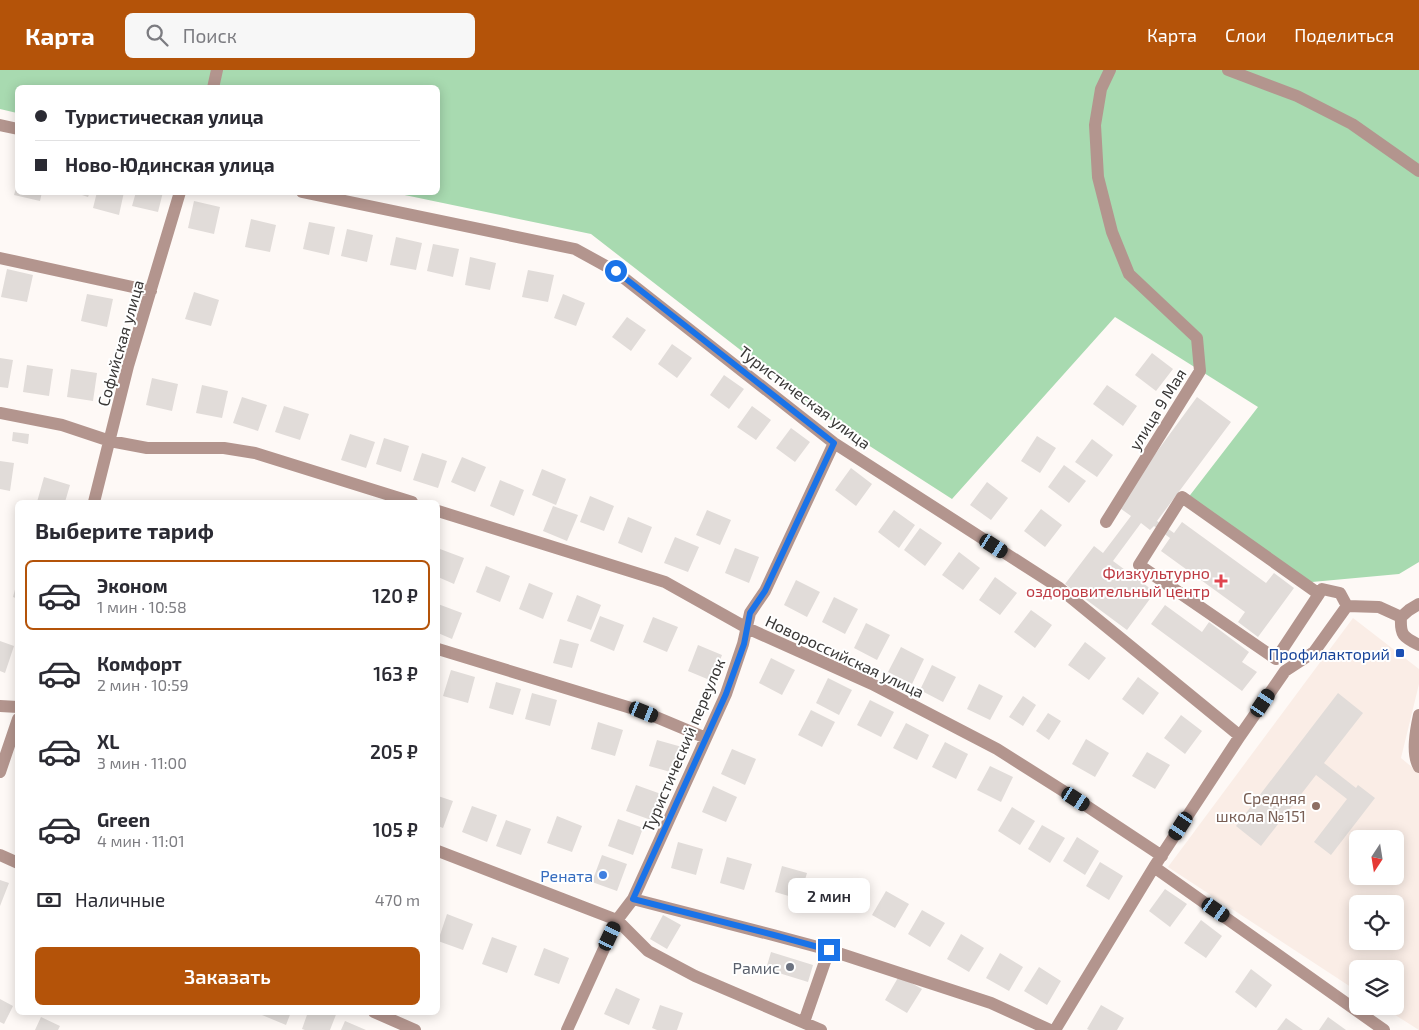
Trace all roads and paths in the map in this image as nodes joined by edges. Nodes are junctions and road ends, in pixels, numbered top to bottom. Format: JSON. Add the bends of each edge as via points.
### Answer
{"nodes":[{"id":1,"x":217,"y":70,"type":"edge"},
{"id":2,"x":1110,"y":70,"type":"edge"},
{"id":3,"x":1228,"y":70,"type":"edge"},
{"id":4,"x":214,"y":85,"type":"edge"},
{"id":5,"x":0,"y":125,"type":"edge"},
{"id":6,"x":15,"y":128,"type":"edge"},
{"id":7,"x":1419,"y":171,"type":"edge"},
{"id":8,"x":179,"y":195,"type":"edge"},
{"id":9,"x":316,"y":195,"type":"edge"},
{"id":10,"x":0,"y":258,"type":"edge"},
{"id":11,"x":151,"y":291,"type":"junction"},
{"id":12,"x":0,"y":413,"type":"edge"},
{"id":13,"x":110,"y":441,"type":"junction"},
{"id":14,"x":834,"y":443,"type":"junction"},
{"id":15,"x":95,"y":500,"type":"edge"},
{"id":16,"x":406,"y":500,"type":"edge"},
{"id":17,"x":440,"y":512,"type":"edge"},
{"id":18,"x":1106,"y":522,"type":"dead end"},
{"id":19,"x":1318,"y":594,"type":"junction"},
{"id":20,"x":1419,"y":604,"type":"edge"},
{"id":21,"x":1347,"y":606,"type":"junction"},
{"id":22,"x":1400,"y":617,"type":"junction"},
{"id":23,"x":747,"y":628,"type":"junction"},
{"id":24,"x":1419,"y":645,"type":"edge"},
{"id":25,"x":440,"y":650,"type":"edge"},
{"id":26,"x":0,"y":706,"type":"edge"},
{"id":27,"x":15,"y":706,"type":"edge"},
{"id":28,"x":1419,"y":715,"type":"edge"},
{"id":29,"x":15,"y":728,"type":"edge"},
{"id":30,"x":1240,"y":736,"type":"junction"},
{"id":31,"x":706,"y":738,"type":"junction"},
{"id":32,"x":1419,"y":767,"type":"edge"},
{"id":33,"x":0,"y":772,"type":"edge"},
{"id":34,"x":440,"y":852,"type":"edge"},
{"id":35,"x":0,"y":855,"type":"edge"},
{"id":36,"x":1162,"y":856,"type":"junction"},
{"id":37,"x":15,"y":861,"type":"edge"},
{"id":38,"x":1154,"y":867,"type":"junction"},
{"id":39,"x":633,"y":899,"type":"junction"},
{"id":40,"x":617,"y":920,"type":"junction"},
{"id":41,"x":829,"y":950,"type":"junction"},
{"id":42,"x":381,"y":1015,"type":"edge"},
{"id":43,"x":804,"y":1022,"type":"junction"},
{"id":44,"x":415,"y":1030,"type":"edge"},
{"id":45,"x":567,"y":1030,"type":"edge"},
{"id":46,"x":821,"y":1030,"type":"edge"},
{"id":47,"x":1050,"y":1030,"type":"edge"},
{"id":48,"x":1055,"y":1030,"type":"edge"},
{"id":49,"x":1384,"y":1030,"type":"edge"}],
"edges":[{"from":1,"to":4,"type":"street"},
{"from":2,"to":18,"type":"street","name":"улица 9 Мая","via":[[1101,89],[1096,125],[1098,177],[1112,232],[1129,274],[1197,338],[1200,371]]},
{"from":3,"to":7,"type":"street","via":[[1297,96],[1352,124]]},
{"from":5,"to":6,"type":"street"},
{"from":8,"to":11,"type":"street","name":"Софийская улица"},
{"from":9,"to":14,"type":"street","name":"Туристическая улица","via":[[575,249],[616,271]]},
{"from":10,"to":11,"type":"street"},
{"from":11,"to":13,"type":"street","name":"Софийская улица"},
{"from":12,"to":13,"type":"street","via":[[62,425]]},
{"from":13,"to":15,"type":"street","name":"Софийская улица"},
{"from":13,"to":16,"type":"street","via":[[147,448],[224,448],[255,453]]},
{"from":14,"to":23,"type":"street","name":"Туристический переулок","via":[[765,591],[750,613]]},
{"from":14,"to":30,"type":"street","name":"Туристическая улица","via":[[1058,587]]},
{"from":17,"to":23,"type":"street","name":"Новороссийская улица","via":[[665,582]]},
{"from":19,"to":19,"type":"street","via":[[1182,497],[1139,565],[1276,659]]},
{"from":19,"to":21,"type":"street","via":[[1322,589],[1340,593]]},
{"from":20,"to":22,"type":"street"},
{"from":21,"to":22,"type":"street","via":[[1379,607]]},
{"from":21,"to":30,"type":"street","via":[[1314,652],[1285,671]]},
{"from":22,"to":24,"type":"street","via":[[1400,629],[1407,639]]},
{"from":23,"to":31,"type":"street","name":"Туристический переулок","via":[[726,694]]},
{"from":23,"to":36,"type":"street","name":"Новороссийская улица","via":[[872,684],[997,750]]},
{"from":25,"to":31,"type":"street","via":[[644,712]]},
{"from":26,"to":27,"type":"street"},
{"from":28,"to":32,"type":"street","via":[[1415,754]]},
{"from":29,"to":33,"type":"street"},
{"from":30,"to":36,"type":"street"},
{"from":31,"to":39,"type":"street","name":"Туристический переулок"},
{"from":34,"to":40,"type":"street"},
{"from":35,"to":37,"type":"street"},
{"from":36,"to":38,"type":"street"},
{"from":38,"to":48,"type":"street"},
{"from":38,"to":49,"type":"street"},
{"from":39,"to":40,"type":"street","name":"Туристический переулок"},
{"from":39,"to":41,"type":"street"},
{"from":40,"to":43,"type":"street","via":[[648,951],[695,976]]},
{"from":40,"to":45,"type":"street","name":"Туристический переулок"},
{"from":41,"to":43,"type":"street"},
{"from":41,"to":47,"type":"street","via":[[991,1002]]},
{"from":42,"to":44,"type":"street"},
{"from":43,"to":46,"type":"street"}]}
